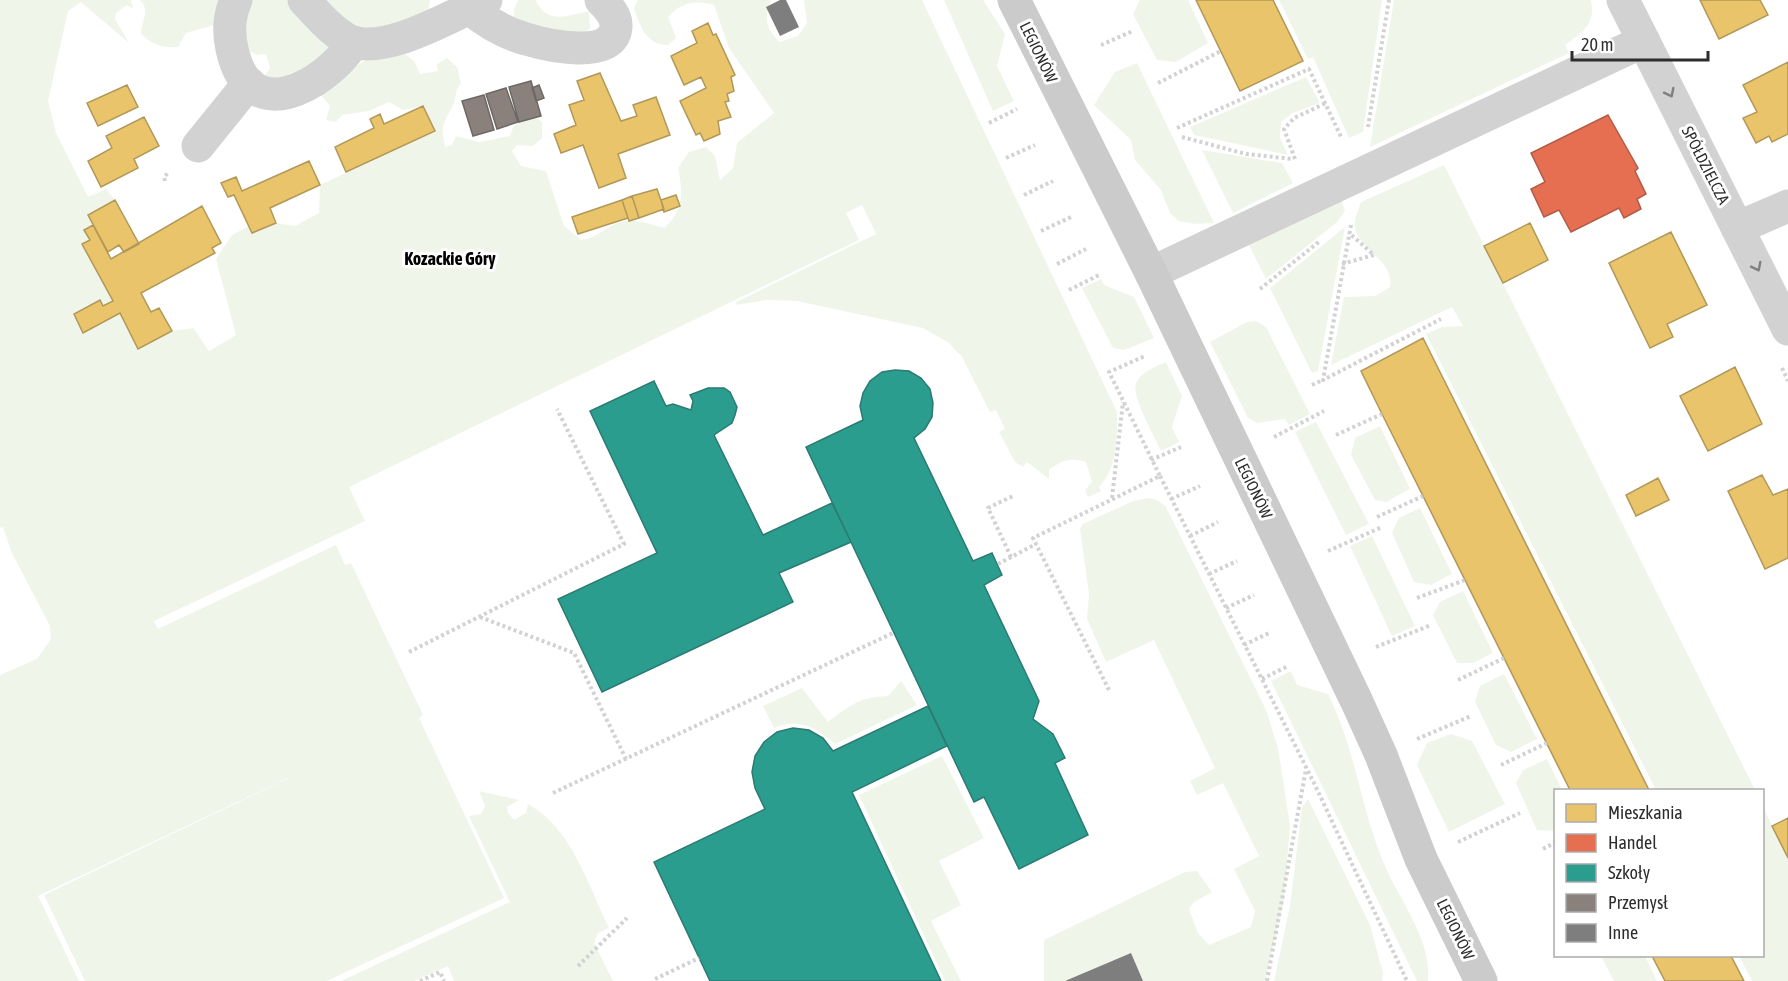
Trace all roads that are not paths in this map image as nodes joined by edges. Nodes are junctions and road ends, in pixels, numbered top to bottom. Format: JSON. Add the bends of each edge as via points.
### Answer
{"nodes":[{"id":1,"x":236,"y":0,"type":"edge"},
{"id":2,"x":304,"y":0,"type":"edge"},
{"id":3,"x":601,"y":0,"type":"edge"},
{"id":4,"x":1014,"y":0,"type":"edge"},
{"id":5,"x":1623,"y":0,"type":"edge"},
{"id":6,"x":468,"y":3,"type":"edge"},
{"id":7,"x":1644,"y":40,"type":"junction"},
{"id":8,"x":354,"y":42,"type":"junction"},
{"id":9,"x":249,"y":83,"type":"junction"},
{"id":10,"x":198,"y":146,"type":"dead end"},
{"id":11,"x":1788,"y":206,"type":"edge"},
{"id":12,"x":1737,"y":228,"type":"junction"},
{"id":13,"x":1150,"y":273,"type":"junction"},
{"id":14,"x":1788,"y":329,"type":"edge"},
{"id":15,"x":1481,"y":981,"type":"edge"}],
"edges":[{"from":1,"to":9,"type":"street","via":[[230,41],[242,77]]},
{"from":2,"to":8,"type":"street","via":[[335,31]]},
{"from":3,"to":6,"type":"street","via":[[613,14],[616,31],[607,43],[587,48],[525,39],[502,31]]},
{"from":4,"to":13,"type":"street","name":"LEGIONÓW"},
{"from":5,"to":7,"type":"street","name":"SPÓŁDZIELCZA"},
{"from":6,"to":8,"type":"street","via":[[392,42]]},
{"from":7,"to":12,"type":"street","name":"SPÓŁDZIELCZA","one_way":true},
{"from":7,"to":13,"type":"street"},
{"from":8,"to":9,"type":"street","via":[[340,61],[312,84],[275,94],[255,89]]},
{"from":9,"to":10,"type":"street"},
{"from":11,"to":12,"type":"street"},
{"from":12,"to":14,"type":"street","name":"SPÓŁDZIELCZA","one_way":true},
{"from":13,"to":15,"type":"street","name":"LEGIONÓW","via":[[1338,662],[1381,755],[1421,859]]}]}
